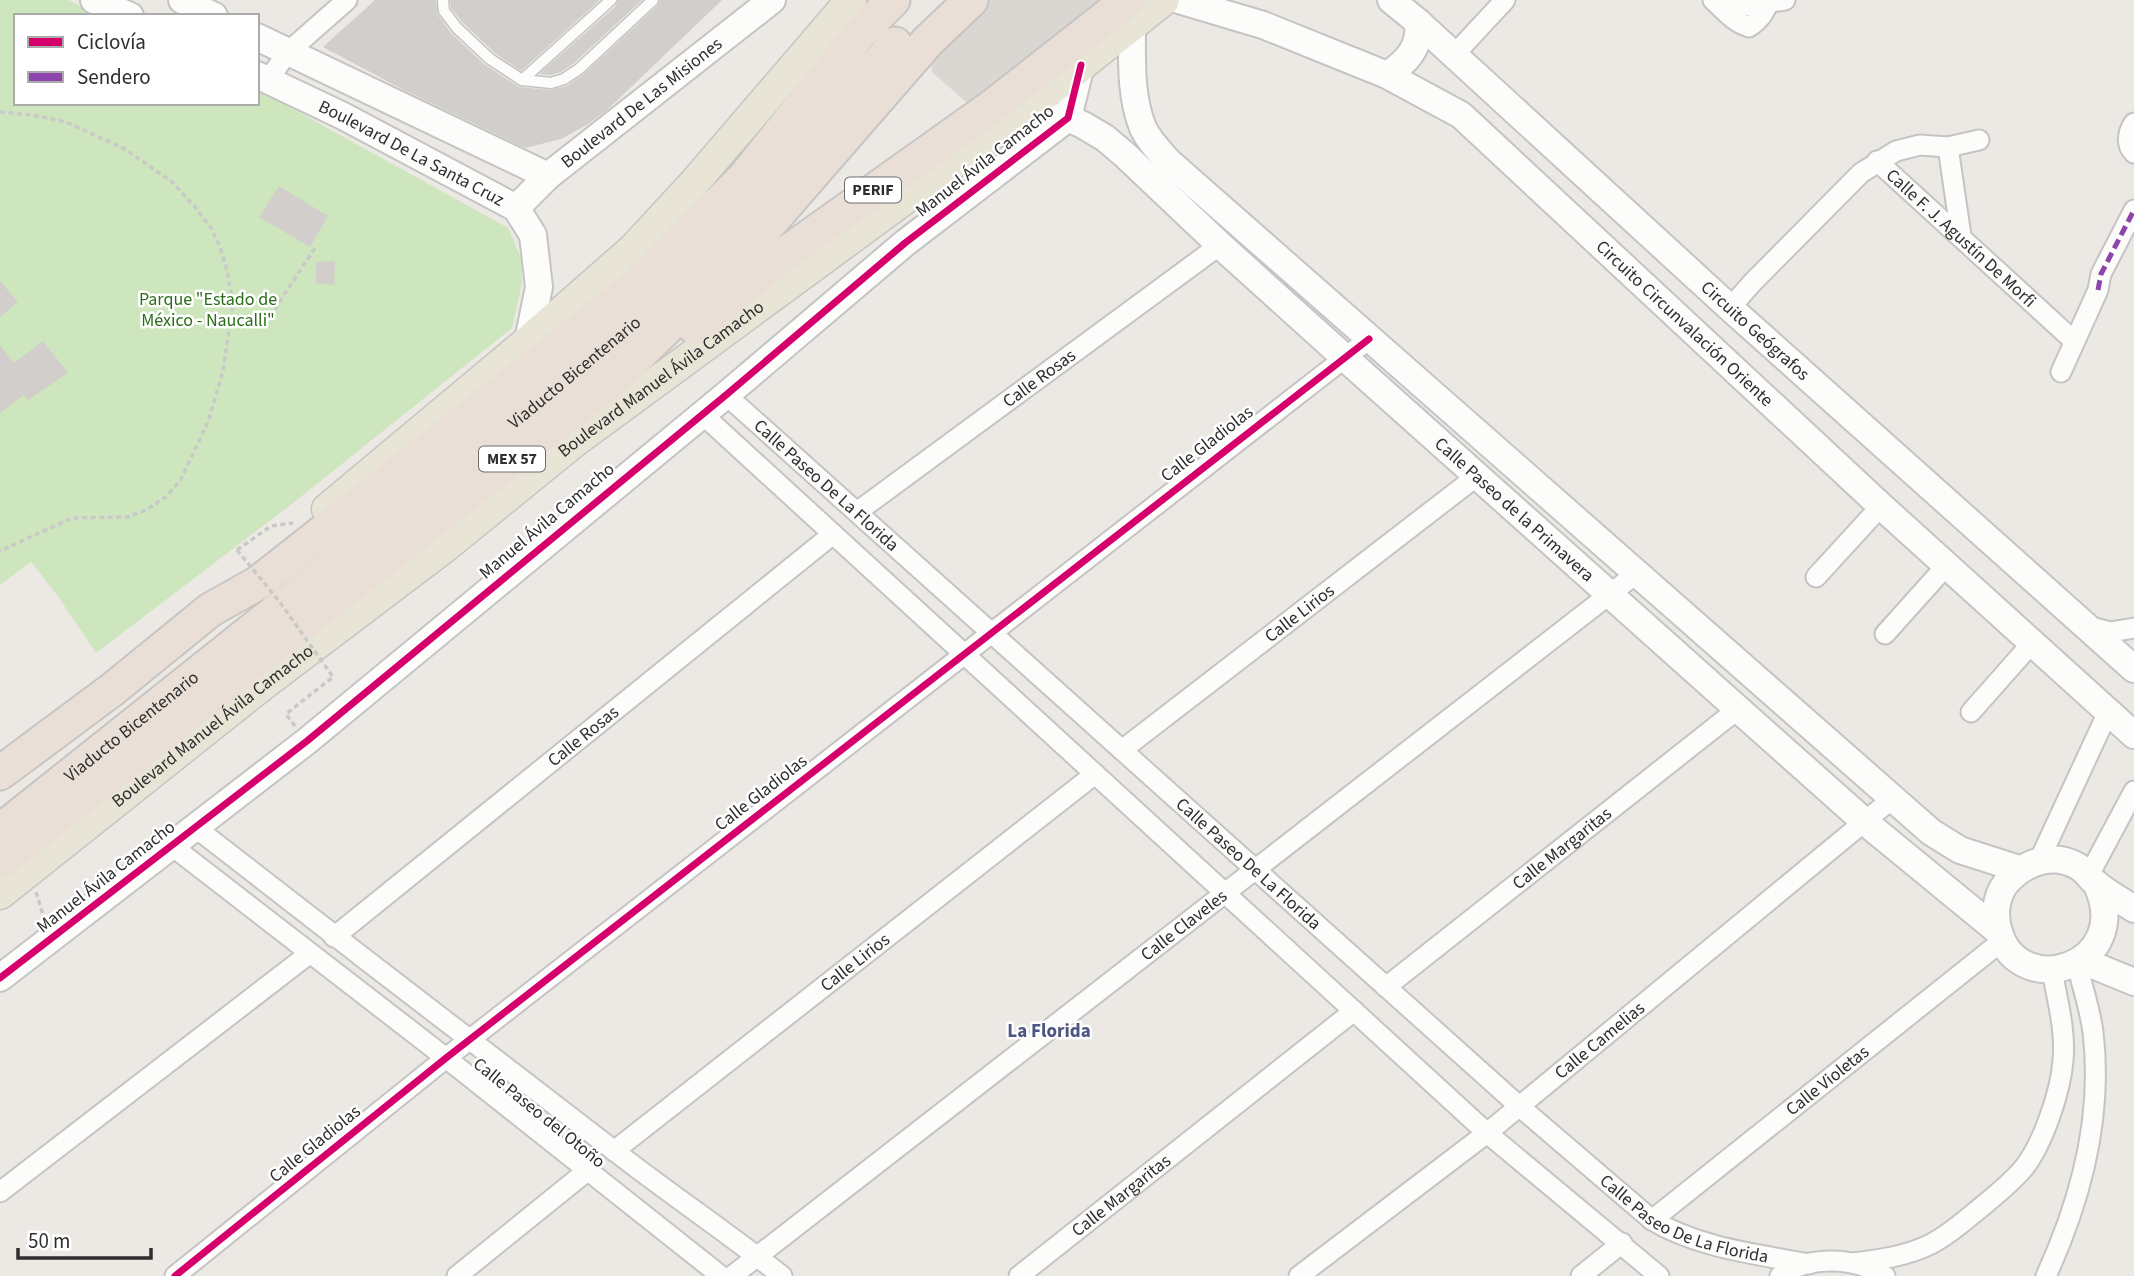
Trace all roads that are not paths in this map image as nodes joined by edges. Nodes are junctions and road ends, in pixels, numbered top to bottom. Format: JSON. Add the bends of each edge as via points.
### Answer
{"nodes":[{"id":1,"x":94,"y":0,"type":"edge"},
{"id":2,"x":182,"y":0,"type":"edge"},
{"id":3,"x":347,"y":0,"type":"edge"},
{"id":4,"x":443,"y":0,"type":"edge"},
{"id":5,"x":611,"y":0,"type":"edge"},
{"id":6,"x":772,"y":0,"type":"edge"},
{"id":7,"x":851,"y":0,"type":"edge"},
{"id":8,"x":893,"y":0,"type":"edge"},
{"id":9,"x":940,"y":0,"type":"edge"},
{"id":10,"x":971,"y":0,"type":"edge"},
{"id":11,"x":1164,"y":0,"type":"edge"},
{"id":12,"x":1179,"y":0,"type":"edge"},
{"id":13,"x":1391,"y":0,"type":"edge"},
{"id":14,"x":1504,"y":0,"type":"edge"},
{"id":15,"x":1777,"y":1,"type":"edge"},
{"id":16,"x":648,"y":2,"type":"edge"},
{"id":17,"x":1718,"y":5,"type":"edge"},
{"id":18,"x":1130,"y":13,"type":"edge"},
{"id":19,"x":126,"y":14,"type":"edge"},
{"id":20,"x":210,"y":14,"type":"edge"},
{"id":21,"x":1418,"y":22,"type":"junction"},
{"id":22,"x":259,"y":38,"type":"edge"},
{"id":23,"x":288,"y":52,"type":"junction"},
{"id":24,"x":1454,"y":55,"type":"junction"},
{"id":25,"x":1082,"y":65,"type":"junction"},
{"id":26,"x":1387,"y":75,"type":"junction"},
{"id":27,"x":262,"y":78,"type":"edge"},
{"id":28,"x":522,"y":80,"type":"junction"},
{"id":29,"x":1483,"y":83,"type":"junction"},
{"id":30,"x":1019,"y":115,"type":"junction"},
{"id":31,"x":1461,"y":115,"type":"junction"},
{"id":32,"x":1068,"y":118,"type":"junction"},
{"id":33,"x":2134,"y":123,"type":"edge"},
{"id":34,"x":1979,"y":140,"type":"dead end"},
{"id":35,"x":1948,"y":147,"type":"junction"},
{"id":36,"x":2134,"y":153,"type":"edge"},
{"id":37,"x":1877,"y":162,"type":"junction"},
{"id":38,"x":548,"y":176,"type":"junction"},
{"id":39,"x":516,"y":208,"type":"junction"},
{"id":40,"x":2134,"y":210,"type":"edge"},
{"id":41,"x":1961,"y":236,"type":"junction"},
{"id":42,"x":1220,"y":245,"type":"junction"},
{"id":43,"x":1730,"y":308,"type":"junction"},
{"id":44,"x":1369,"y":339,"type":"junction"},
{"id":45,"x":528,"y":341,"type":"junction"},
{"id":46,"x":2074,"y":341,"type":"junction"},
{"id":47,"x":1344,"y":357,"type":"junction"},
{"id":48,"x":2061,"y":372,"type":"dead end"},
{"id":49,"x":615,"y":378,"type":"junction"},
{"id":50,"x":726,"y":395,"type":"junction"},
{"id":51,"x":702,"y":414,"type":"junction"},
{"id":52,"x":1477,"y":476,"type":"junction"},
{"id":53,"x":1881,"y":506,"type":"junction"},
{"id":54,"x":857,"y":512,"type":"junction"},
{"id":55,"x":833,"y":534,"type":"junction"},
{"id":56,"x":1946,"y":566,"type":"junction"},
{"id":57,"x":1637,"y":573,"type":"junction"},
{"id":58,"x":1816,"y":577,"type":"dead end"},
{"id":59,"x":1609,"y":594,"type":"junction"},
{"id":60,"x":211,"y":610,"type":"junction"},
{"id":61,"x":2087,"y":626,"type":"junction"},
{"id":62,"x":2134,"y":628,"type":"edge"},
{"id":63,"x":992,"y":633,"type":"junction"},
{"id":64,"x":1885,"y":634,"type":"dead end"},
{"id":65,"x":2032,"y":643,"type":"junction"},
{"id":66,"x":964,"y":654,"type":"junction"},
{"id":67,"x":2134,"y":669,"type":"edge"},
{"id":68,"x":1738,"y":709,"type":"junction"},
{"id":69,"x":1971,"y":712,"type":"dead end"},
{"id":70,"x":2108,"y":712,"type":"junction"},
{"id":71,"x":2134,"y":735,"type":"edge"},
{"id":72,"x":1122,"y":750,"type":"junction"},
{"id":73,"x":0,"y":773,"type":"edge"},
{"id":74,"x":1095,"y":774,"type":"junction"},
{"id":75,"x":2134,"y":791,"type":"edge"},
{"id":76,"x":1892,"y":799,"type":"junction"},
{"id":77,"x":1864,"y":822,"type":"junction"},
{"id":78,"x":196,"y":828,"type":"junction"},
{"id":79,"x":0,"y":831,"type":"edge"},
{"id":80,"x":172,"y":846,"type":"junction"},
{"id":81,"x":2029,"y":865,"type":"junction"},
{"id":82,"x":15,"y":866,"type":"edge"},
{"id":83,"x":1255,"y":869,"type":"junction"},
{"id":84,"x":2093,"y":880,"type":"junction"},
{"id":85,"x":1225,"y":893,"type":"junction"},
{"id":86,"x":0,"y":894,"type":"edge"},
{"id":87,"x":2134,"y":909,"type":"edge"},
{"id":88,"x":2000,"y":936,"type":"junction"},
{"id":89,"x":334,"y":937,"type":"junction"},
{"id":90,"x":309,"y":954,"type":"junction"},
{"id":91,"x":2070,"y":965,"type":"junction"},
{"id":92,"x":0,"y":978,"type":"edge"},
{"id":93,"x":2134,"y":982,"type":"edge"},
{"id":94,"x":1386,"y":987,"type":"junction"},
{"id":95,"x":1354,"y":1011,"type":"junction"},
{"id":96,"x":471,"y":1039,"type":"junction"},
{"id":97,"x":446,"y":1058,"type":"junction"},
{"id":98,"x":1519,"y":1106,"type":"junction"},
{"id":99,"x":1487,"y":1133,"type":"junction"},
{"id":100,"x":614,"y":1151,"type":"junction"},
{"id":101,"x":587,"y":1171,"type":"junction"},
{"id":102,"x":0,"y":1192,"type":"edge"},
{"id":103,"x":1652,"y":1220,"type":"junction"},
{"id":104,"x":1622,"y":1243,"type":"junction"},
{"id":105,"x":758,"y":1256,"type":"junction"},
{"id":106,"x":1853,"y":1263,"type":"junction"},
{"id":107,"x":1809,"y":1264,"type":"junction"},
{"id":108,"x":175,"y":1276,"type":"edge"},
{"id":109,"x":457,"y":1276,"type":"edge"},
{"id":110,"x":721,"y":1276,"type":"edge"},
{"id":111,"x":732,"y":1276,"type":"edge"},
{"id":112,"x":782,"y":1276,"type":"edge"},
{"id":113,"x":1019,"y":1276,"type":"edge"},
{"id":114,"x":1298,"y":1276,"type":"edge"},
{"id":115,"x":1581,"y":1276,"type":"edge"},
{"id":116,"x":1659,"y":1276,"type":"edge"},
{"id":117,"x":1780,"y":1276,"type":"edge"},
{"id":118,"x":1885,"y":1276,"type":"edge"},
{"id":119,"x":2046,"y":1276,"type":"edge"}],
"edges":[{"from":1,"to":19,"type":"street"},
{"from":2,"to":20,"type":"street"},
{"from":3,"to":23,"type":"street"},
{"from":4,"to":28,"type":"lane","via":[[444,11],[457,28],[490,59]]},
{"from":5,"to":28,"type":"lane"},
{"from":6,"to":38,"type":"street","name":"Boulevard De Las Misiones"},
{"from":7,"to":45,"type":"main road","via":[[634,248]]},
{"from":8,"to":60,"type":"highway","via":[[860,33],[743,179],[637,285],[258,583]]},
{"from":9,"to":79,"type":"highway","name":"Viaducto Bicentenario","via":[[669,294]]},
{"from":10,"to":49,"type":"highway","name":"Boulevard Manuel Ávila Camacho","number":"MEX 57","via":[[928,41],[743,254]]},
{"from":11,"to":18,"type":"main road","name":"Boulevard Manuel Ávila Camacho"},
{"from":12,"to":26,"type":"street","name":"Circuito Circunvalación Oriente","via":[[1263,25]]},
{"from":13,"to":21,"type":"street","name":"Circuito Geógrafos"},
{"from":14,"to":24,"type":"street"},
{"from":15,"to":17,"type":"street"},
{"from":15,"to":17,"type":"street","via":[[1749,27]]},
{"from":16,"to":28,"type":"lane","via":[[564,79],[551,83]]},
{"from":18,"to":25,"type":"main road","name":"Boulevard Manuel Ávila Camacho"},
{"from":18,"to":44,"type":"street","name":"Calle Paseo de la Primavera","via":[[1136,101],[1143,128],[1155,147]]},
{"from":18,"to":49,"type":"highway","number":"PERIF","via":[[782,256],[697,327]]},
{"from":21,"to":24,"type":"street","name":"Circuito Geógrafos"},
{"from":21,"to":26,"type":"street","via":[[1413,51]]},
{"from":22,"to":23,"type":"street","name":"Boulevard De La Santa Cruz"},
{"from":23,"to":27,"type":"street"},
{"from":23,"to":38,"type":"street","name":"Boulevard De La Santa Cruz"},
{"from":24,"to":29,"type":"street","name":"Circuito Geógrafos"},
{"from":25,"to":30,"type":"main road","name":"Boulevard Manuel Ávila Camacho"},
{"from":25,"to":32,"type":"street","name":"Manuel Ávila Camacho"},
{"from":26,"to":31,"type":"street","name":"Circuito Circunvalación Oriente"},
{"from":27,"to":39,"type":"street","name":"Boulevard De La Santa Cruz","via":[[344,116]]},
{"from":29,"to":31,"type":"street","via":[[1467,95]]},
{"from":29,"to":43,"type":"street","name":"Circuito Geógrafos"},
{"from":30,"to":32,"type":"street","name":"Calle Paseo de la Primavera"},
{"from":30,"to":82,"type":"main road","name":"Boulevard Manuel Ávila Camacho","via":[[573,443],[445,547]]},
{"from":31,"to":53,"type":"street","name":"Circuito Circunvalación Oriente"},
{"from":32,"to":42,"type":"street","name":"Calle Paseo de la Primavera","via":[[1105,138]]},
{"from":32,"to":50,"type":"street","name":"Manuel Ávila Camacho","via":[[905,243]]},
{"from":33,"to":36,"type":"street","via":[[2128,132]]},
{"from":34,"to":35,"type":"street"},
{"from":35,"to":37,"type":"street","via":[[1920,145]]},
{"from":35,"to":41,"type":"street"},
{"from":37,"to":41,"type":"street","name":"Calle F. J. Agustín De Morfi"},
{"from":37,"to":43,"type":"street","name":"Calle F. J. Agustín De Morfi"},
{"from":38,"to":39,"type":"street","name":"Boulevard De Las Misiones"},
{"from":39,"to":45,"type":"street","name":"Boulevard De La Santa Cruz","via":[[533,234],[539,287]]},
{"from":40,"to":46,"type":"street"},
{"from":41,"to":46,"type":"street","name":"Calle F. J. Agustín De Morfi"},
{"from":42,"to":47,"type":"street","name":"Calle Paseo de la Primavera"},
{"from":42,"to":54,"type":"street","name":"Calle Rosas"},
{"from":43,"to":61,"type":"street","name":"Circuito Geógrafos"},
{"from":44,"to":47,"type":"street","name":"Calle Gladiolas"},
{"from":44,"to":57,"type":"street","name":"Calle Paseo de la Primavera"},
{"from":45,"to":60,"type":"main road"},
{"from":46,"to":48,"type":"street"},
{"from":47,"to":52,"type":"street","name":"Calle Paseo de la Primavera"},
{"from":47,"to":63,"type":"street","name":"Calle Gladiolas"},
{"from":49,"to":82,"type":"highway","name":"Boulevard Manuel Ávila Camacho","number":"MEX 57"},
{"from":50,"to":51,"type":"street","name":"Manuel Ávila Camacho"},
{"from":50,"to":54,"type":"street","name":"Calle Paseo De La Florida"},
{"from":51,"to":55,"type":"street","name":"Calle Paseo De La Florida"},
{"from":51,"to":78,"type":"street","name":"Manuel Ávila Camacho"},
{"from":52,"to":59,"type":"street","name":"Calle Paseo de la Primavera"},
{"from":52,"to":72,"type":"street","name":"Calle Lirios"},
{"from":53,"to":56,"type":"street","name":"Circuito Circunvalación Oriente"},
{"from":53,"to":58,"type":"street"},
{"from":54,"to":63,"type":"street","name":"Calle Paseo De La Florida"},
{"from":55,"to":66,"type":"street","name":"Calle Paseo De La Florida"},
{"from":55,"to":89,"type":"street","name":"Calle Rosas"},
{"from":56,"to":64,"type":"street"},
{"from":56,"to":65,"type":"street","name":"Circuito Circunvalación Oriente"},
{"from":57,"to":59,"type":"street","name":"Calle Claveles"},
{"from":57,"to":76,"type":"street","name":"Calle Paseo de la Primavera"},
{"from":59,"to":68,"type":"street","name":"Calle Paseo de la Primavera"},
{"from":59,"to":83,"type":"street","name":"Calle Claveles"},
{"from":60,"to":73,"type":"highway"},
{"from":61,"to":62,"type":"street","via":[[2110,632]]},
{"from":61,"to":67,"type":"street","name":"Circuito Geógrafos"},
{"from":63,"to":66,"type":"street","name":"Calle Gladiolas"},
{"from":63,"to":72,"type":"street","name":"Calle Paseo De La Florida"},
{"from":65,"to":69,"type":"street"},
{"from":65,"to":70,"type":"street","name":"Circuito Circunvalación Oriente"},
{"from":66,"to":74,"type":"street","name":"Calle Paseo De La Florida"},
{"from":66,"to":96,"type":"street","name":"Calle Gladiolas"},
{"from":68,"to":77,"type":"street","name":"Calle Paseo de la Primavera"},
{"from":68,"to":94,"type":"street","name":"Calle Margaritas"},
{"from":70,"to":71,"type":"street","name":"Circuito Circunvalación Oriente"},
{"from":70,"to":81,"type":"street"},
{"from":72,"to":83,"type":"street","name":"Calle Paseo De La Florida"},
{"from":74,"to":85,"type":"street","name":"Calle Paseo De La Florida"},
{"from":74,"to":100,"type":"street","name":"Calle Lirios"},
{"from":75,"to":84,"type":"street"},
{"from":76,"to":77,"type":"street","name":"Calle Camelias"},
{"from":76,"to":81,"type":"street","name":"Calle Paseo de la Primavera","via":[[1960,849]]},
{"from":77,"to":88,"type":"street","name":"Calle Paseo de la Primavera"},
{"from":77,"to":98,"type":"street","name":"Calle Camelias"},
{"from":78,"to":80,"type":"street","name":"Manuel Ávila Camacho"},
{"from":78,"to":89,"type":"street","name":"Calle Paseo del Otoño"},
{"from":80,"to":90,"type":"street","name":"Calle Paseo del Otoño"},
{"from":80,"to":92,"type":"street","name":"Manuel Ávila Camacho"},
{"from":81,"to":84,"type":"street","via":[[2066,862]]},
{"from":81,"to":88,"type":"street","via":[[2007,881],[1998,897]]},
{"from":82,"to":86,"type":"main road","name":"Boulevard Manuel Ávila Camacho"},
{"from":83,"to":85,"type":"street","name":"Calle Claveles"},
{"from":83,"to":94,"type":"street","name":"Calle Paseo De La Florida"},
{"from":84,"to":87,"type":"street"},
{"from":84,"to":91,"type":"street","via":[[2106,908],[2106,920],[2099,943]]},
{"from":85,"to":95,"type":"street","name":"Calle Paseo De La Florida"},
{"from":85,"to":105,"type":"street","name":"Calle Claveles"},
{"from":88,"to":91,"type":"street","via":[[2011,953],[2037,968]]},
{"from":88,"to":103,"type":"street","name":"Calle Violetas"},
{"from":89,"to":96,"type":"street","name":"Calle Paseo del Otoño"},
{"from":90,"to":97,"type":"street","name":"Calle Paseo del Otoño"},
{"from":90,"to":102,"type":"street"},
{"from":91,"to":93,"type":"street"},
{"from":91,"to":106,"type":"street","via":[[2059,1086],[2045,1129],[2024,1167],[2007,1186],[1931,1244]]},
{"from":91,"to":119,"type":"street","via":[[2092,1029],[2095,1106],[2084,1171]]},
{"from":94,"to":98,"type":"street","name":"Calle Paseo De La Florida"},
{"from":95,"to":99,"type":"street","name":"Calle Paseo De La Florida"},
{"from":95,"to":113,"type":"street","name":"Calle Margaritas"},
{"from":96,"to":97,"type":"street","name":"Calle Gladiolas"},
{"from":96,"to":100,"type":"street","name":"Calle Paseo del Otoño"},
{"from":97,"to":101,"type":"street","name":"Calle Paseo del Otoño"},
{"from":97,"to":108,"type":"street","name":"Calle Gladiolas"},
{"from":98,"to":99,"type":"street","name":"Calle Camelias"},
{"from":98,"to":103,"type":"street","name":"Calle Paseo De La Florida"},
{"from":99,"to":104,"type":"street","name":"Calle Paseo De La Florida"},
{"from":99,"to":114,"type":"street","name":"Calle Camelias"},
{"from":100,"to":105,"type":"street","name":"Calle Paseo del Otoño"},
{"from":101,"to":109,"type":"street"},
{"from":101,"to":110,"type":"street","name":"Calle Paseo del Otoño"},
{"from":103,"to":107,"type":"street","name":"Calle Paseo De La Florida","via":[[1693,1239]]},
{"from":104,"to":115,"type":"street"},
{"from":104,"to":116,"type":"street","name":"Calle Paseo De La Florida"},
{"from":105,"to":111,"type":"street","name":"Calle Claveles"},
{"from":105,"to":112,"type":"street","name":"Calle Paseo del Otoño"},
{"from":106,"to":107,"type":"street"},
{"from":106,"to":118,"type":"street"},
{"from":107,"to":117,"type":"street"}]}
